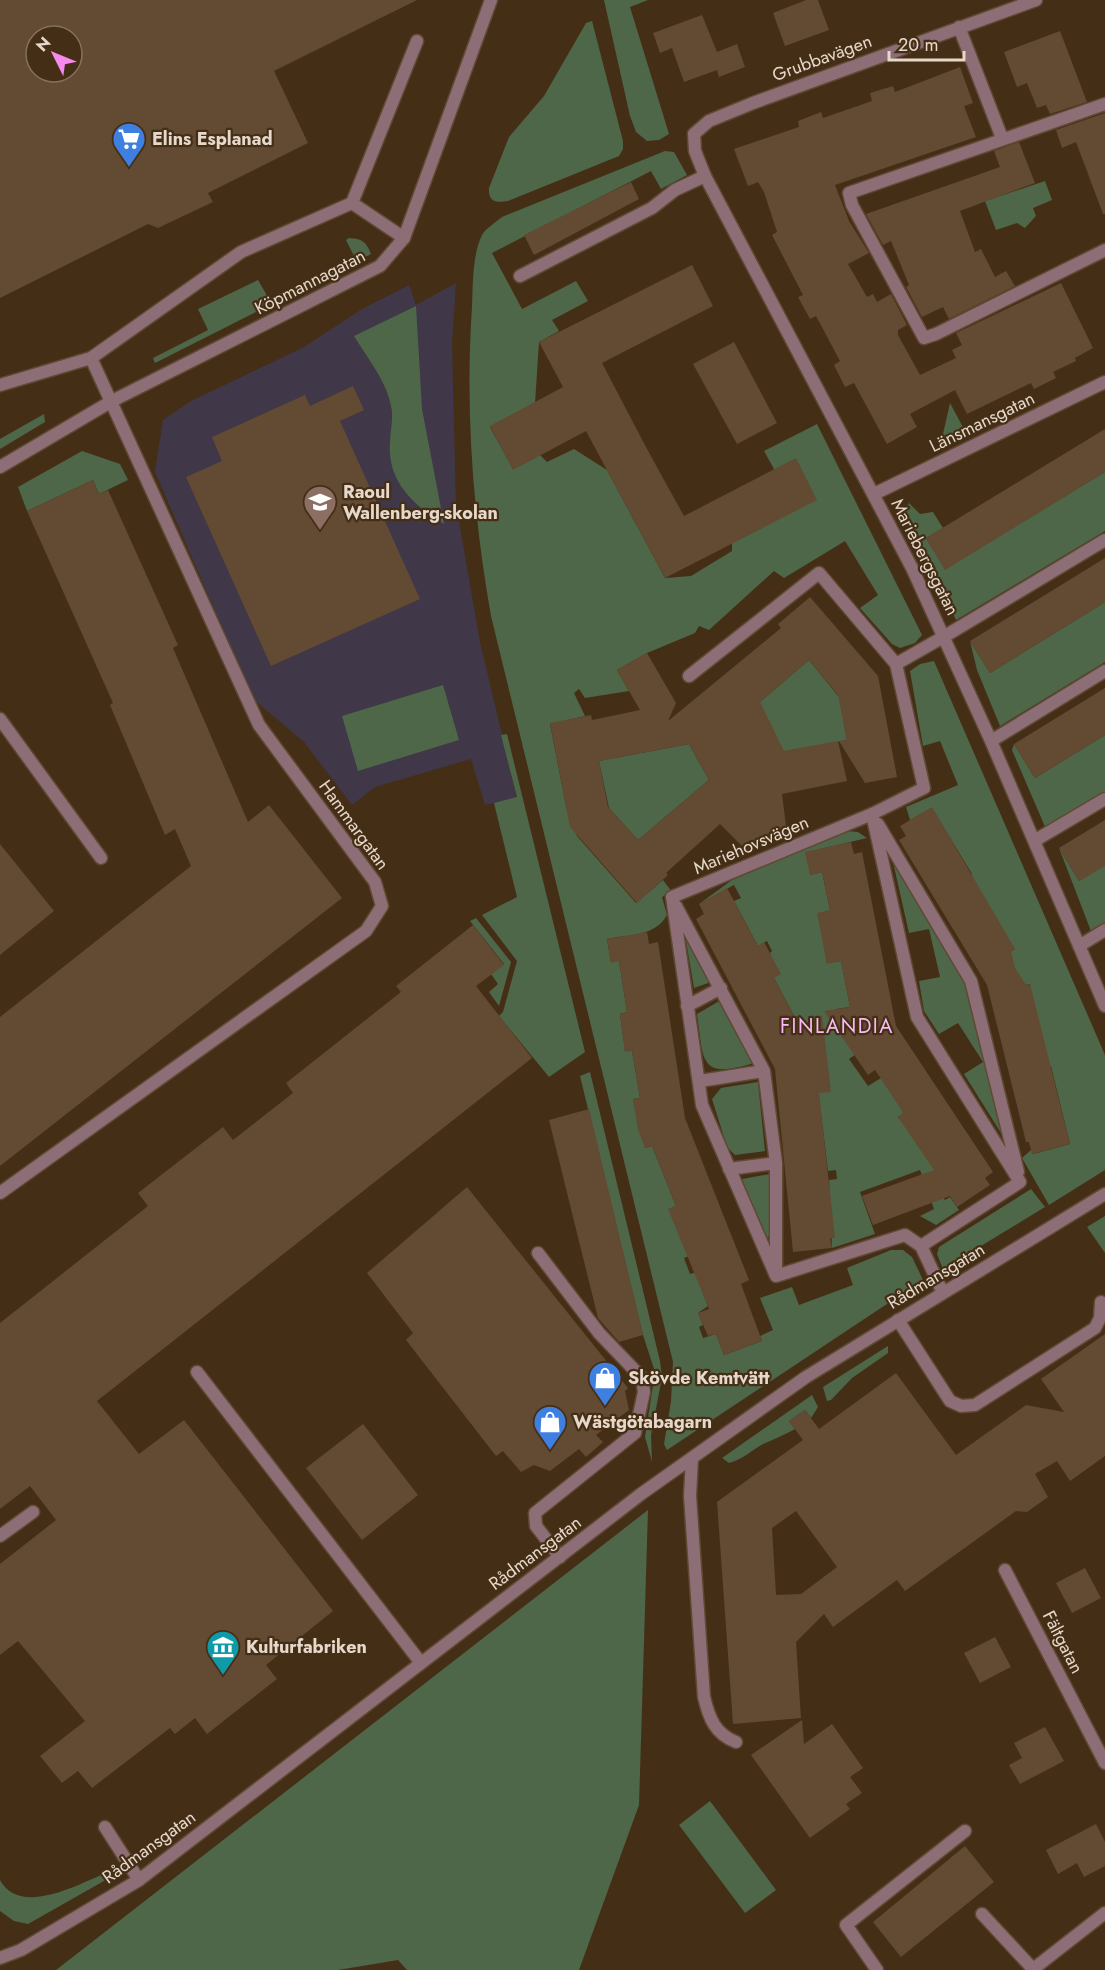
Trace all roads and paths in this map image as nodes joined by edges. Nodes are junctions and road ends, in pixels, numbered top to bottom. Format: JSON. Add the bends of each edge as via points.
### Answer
{"nodes":[{"id":1,"x":491,"y":0,"type":"edge"},
{"id":2,"x":1036,"y":0,"type":"edge"},
{"id":3,"x":959,"y":27,"type":"junction"},
{"id":4,"x":417,"y":40,"type":"dead end"},
{"id":5,"x":1105,"y":104,"type":"edge"},
{"id":6,"x":694,"y":134,"type":"joint"},
{"id":7,"x":1002,"y":138,"type":"junction"},
{"id":8,"x":705,"y":176,"type":"junction"},
{"id":9,"x":352,"y":203,"type":"junction"},
{"id":10,"x":404,"y":238,"type":"junction"},
{"id":11,"x":1105,"y":250,"type":"edge"},
{"id":12,"x":519,"y":276,"type":"dead end"},
{"id":13,"x":92,"y":358,"type":"junction"},
{"id":14,"x":1105,"y":382,"type":"edge"},
{"id":15,"x":0,"y":385,"type":"edge"},
{"id":16,"x":112,"y":401,"type":"junction"},
{"id":17,"x":0,"y":467,"type":"edge"},
{"id":18,"x":874,"y":494,"type":"junction"},
{"id":19,"x":1105,"y":540,"type":"edge"},
{"id":20,"x":945,"y":636,"type":"junction"},
{"id":21,"x":896,"y":664,"type":"junction"},
{"id":22,"x":1105,"y":671,"type":"edge"},
{"id":23,"x":689,"y":676,"type":"dead end"},
{"id":24,"x":1,"y":723,"type":"edge"},
{"id":25,"x":991,"y":741,"type":"junction"},
{"id":26,"x":1105,"y":799,"type":"edge"},
{"id":27,"x":872,"y":814,"type":"junction"},
{"id":28,"x":1034,"y":841,"type":"junction"},
{"id":29,"x":101,"y":858,"type":"dead end"},
{"id":30,"x":672,"y":897,"type":"junction"},
{"id":31,"x":1105,"y":930,"type":"edge"},
{"id":32,"x":1079,"y":946,"type":"junction"},
{"id":33,"x":721,"y":988,"type":"junction"},
{"id":34,"x":687,"y":1006,"type":"junction"},
{"id":35,"x":1105,"y":1006,"type":"edge"},
{"id":36,"x":764,"y":1071,"type":"junction"},
{"id":37,"x":700,"y":1081,"type":"junction"},
{"id":38,"x":776,"y":1162,"type":"junction"},
{"id":39,"x":729,"y":1169,"type":"junction"},
{"id":40,"x":1020,"y":1182,"type":"junction"},
{"id":41,"x":0,"y":1193,"type":"edge"},
{"id":42,"x":1105,"y":1194,"type":"edge"},
{"id":43,"x":921,"y":1246,"type":"junction"},
{"id":44,"x":538,"y":1253,"type":"dead end"},
{"id":45,"x":776,"y":1276,"type":"junction"},
{"id":46,"x":943,"y":1293,"type":"junction"},
{"id":47,"x":1101,"y":1302,"type":"dead end"},
{"id":48,"x":898,"y":1320,"type":"junction"},
{"id":49,"x":197,"y":1372,"type":"dead end"},
{"id":50,"x":692,"y":1458,"type":"junction"},
{"id":51,"x":33,"y":1512,"type":"dead end"},
{"id":52,"x":0,"y":1536,"type":"edge"},
{"id":53,"x":560,"y":1557,"type":"junction"},
{"id":54,"x":1005,"y":1570,"type":"dead end"},
{"id":55,"x":421,"y":1663,"type":"junction"},
{"id":56,"x":736,"y":1742,"type":"dead end"},
{"id":57,"x":1105,"y":1763,"type":"edge"},
{"id":58,"x":105,"y":1827,"type":"dead end"},
{"id":59,"x":965,"y":1831,"type":"dead end"},
{"id":60,"x":140,"y":1880,"type":"junction"},
{"id":61,"x":1105,"y":1913,"type":"edge"},
{"id":62,"x":982,"y":1914,"type":"dead end"},
{"id":63,"x":0,"y":1958,"type":"edge"},
{"id":64,"x":877,"y":1970,"type":"edge"},
{"id":65,"x":1033,"y":1970,"type":"edge"}],
"edges":[{"from":1,"to":10,"type":"street","name":"Köpmannagatan"},
{"from":2,"to":3,"type":"street","name":"Grubbavägen"},
{"from":3,"to":6,"type":"street","name":"Grubbavägen","via":[[718,117]]},
{"from":3,"to":7,"type":"street"},
{"from":4,"to":9,"type":"street"},
{"from":5,"to":7,"type":"street"},
{"from":6,"to":8,"type":"street","name":"Mariebergsgatan","via":[[695,151]]},
{"from":7,"to":11,"type":"street","via":[[849,193],[924,338]]},
{"from":8,"to":12,"type":"street","via":[[675,190],[652,208]]},
{"from":8,"to":18,"type":"street","name":"Mariebergsgatan"},
{"from":9,"to":10,"type":"street"},
{"from":9,"to":13,"type":"street","via":[[241,252]]},
{"from":10,"to":16,"type":"street","name":"Köpmannagatan","via":[[380,266]]},
{"from":13,"to":15,"type":"street"},
{"from":13,"to":16,"type":"street","name":"Hammargatan"},
{"from":14,"to":18,"type":"street","name":"Länsmansgatan"},
{"from":16,"to":17,"type":"street","name":"Köpmannagatan"},
{"from":16,"to":41,"type":"street","name":"Hammargatan","via":[[259,725],[375,882],[382,906],[366,932]]},
{"from":18,"to":20,"type":"street","name":"Mariebergsgatan"},
{"from":19,"to":20,"type":"street"},
{"from":20,"to":21,"type":"street"},
{"from":20,"to":25,"type":"street","name":"Mariebergsgatan"},
{"from":21,"to":23,"type":"street","via":[[819,573]]},
{"from":21,"to":27,"type":"street","name":"Mariehovsvägen","via":[[924,788]]},
{"from":22,"to":25,"type":"street"},
{"from":24,"to":29,"type":"street"},
{"from":25,"to":28,"type":"street","name":"Mariebergsgatan"},
{"from":26,"to":28,"type":"street"},
{"from":27,"to":30,"type":"street","name":"Mariehovsvägen"},
{"from":27,"to":40,"type":"street","via":[[972,981]]},
{"from":27,"to":40,"type":"street","via":[[917,1017]]},
{"from":28,"to":32,"type":"street","name":"Mariebergsgatan"},
{"from":30,"to":33,"type":"street"},
{"from":30,"to":34,"type":"street"},
{"from":31,"to":32,"type":"street"},
{"from":32,"to":35,"type":"street","name":"Mariebergsgatan"},
{"from":33,"to":34,"type":"street"},
{"from":33,"to":36,"type":"street"},
{"from":34,"to":37,"type":"street"},
{"from":36,"to":37,"type":"street"},
{"from":36,"to":38,"type":"street"},
{"from":37,"to":39,"type":"street","via":[[702,1105]]},
{"from":38,"to":39,"type":"street"},
{"from":38,"to":45,"type":"street"},
{"from":39,"to":45,"type":"street"},
{"from":40,"to":43,"type":"street"},
{"from":42,"to":46,"type":"street","name":"Rådmansgatan"},
{"from":43,"to":45,"type":"street","via":[[905,1235]]},
{"from":43,"to":46,"type":"street"},
{"from":44,"to":53,"type":"street","via":[[599,1333],[642,1378],[644,1392],[635,1433],[535,1513],[536,1526]]},
{"from":46,"to":48,"type":"street","name":"Rådmansgatan"},
{"from":47,"to":48,"type":"street","via":[[1095,1328],[975,1405],[961,1406],[950,1401]]},
{"from":48,"to":50,"type":"street","name":"Rådmansgatan","via":[[806,1377]]},
{"from":49,"to":55,"type":"street"},
{"from":50,"to":53,"type":"street","name":"Rådmansgatan"},
{"from":50,"to":56,"type":"street","via":[[690,1496],[704,1697],[714,1728],[724,1738]]},
{"from":51,"to":52,"type":"street"},
{"from":53,"to":55,"type":"street","name":"Rådmansgatan"},
{"from":54,"to":57,"type":"street","name":"Fältgatan"},
{"from":55,"to":60,"type":"street","name":"Rådmansgatan"},
{"from":58,"to":60,"type":"street"},
{"from":59,"to":64,"type":"street","via":[[846,1924]]},
{"from":60,"to":63,"type":"street","name":"Rådmansgatan","via":[[21,1950]]},
{"from":61,"to":65,"type":"street"},
{"from":62,"to":65,"type":"street"}]}
